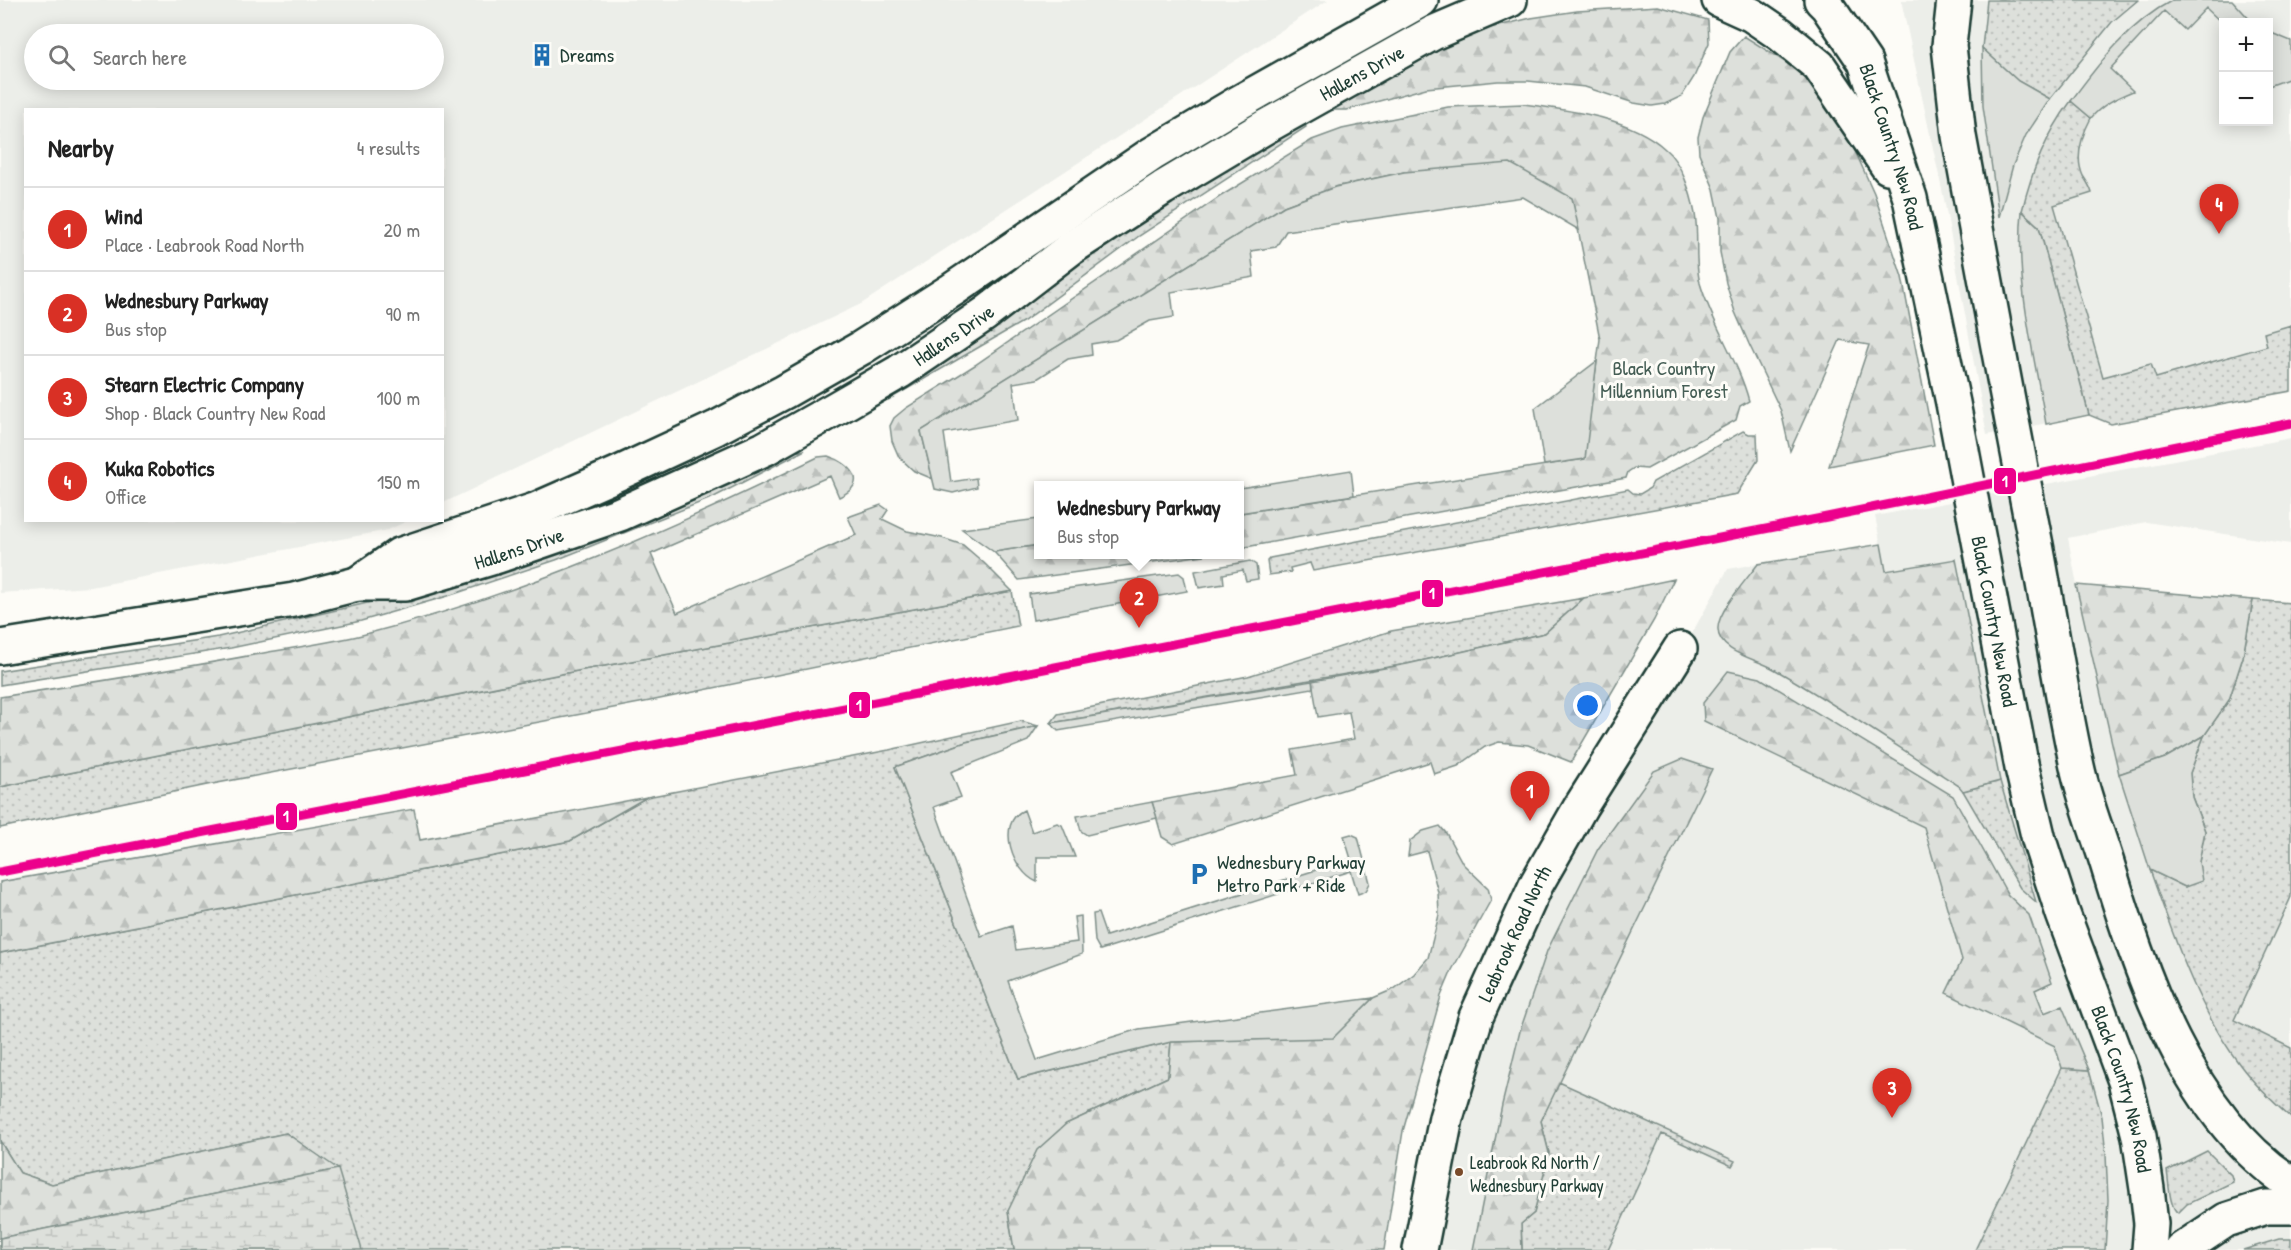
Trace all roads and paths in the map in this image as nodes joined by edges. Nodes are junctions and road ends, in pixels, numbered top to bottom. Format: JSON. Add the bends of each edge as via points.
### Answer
{"nodes":[{"id":1,"x":1421,"y":0,"type":"edge"},
{"id":2,"x":1510,"y":0,"type":"edge"},
{"id":3,"x":1719,"y":0,"type":"edge"},
{"id":4,"x":1821,"y":0,"type":"edge"},
{"id":5,"x":1954,"y":0,"type":"edge"},
{"id":6,"x":1910,"y":198,"type":"junction"},
{"id":7,"x":357,"y":584,"type":"junction"},
{"id":8,"x":0,"y":647,"type":"edge"},
{"id":9,"x":1680,"y":649,"type":"dead end"},
{"id":10,"x":2291,"y":1183,"type":"edge"},
{"id":11,"x":2291,"y":1207,"type":"edge"},
{"id":12,"x":1420,"y":1250,"type":"edge"},
{"id":13,"x":2149,"y":1250,"type":"edge"},
{"id":14,"x":2181,"y":1250,"type":"edge"}],
"edges":[{"from":1,"to":7,"type":"main road","name":"Hallens Drive","via":[[1152,154],[952,290],[784,392],[716,428],[535,510],[399,555]]},
{"from":2,"to":7,"type":"main road","name":"Hallens Drive","via":[[1433,33],[1163,188],[1071,248],[985,314],[899,372],[764,449],[620,514],[498,556],[405,584]]},
{"from":3,"to":6,"type":"main road","via":[[1752,15],[1819,66]]},
{"from":4,"to":6,"type":"main road","name":"Black Country New Road","via":[[1864,62]]},
{"from":5,"to":10,"type":"main road","via":[[1949,46],[1959,136],[2078,770],[2147,982],[2178,1048],[2200,1090],[2227,1126],[2274,1172]]},
{"from":6,"to":13,"type":"main road","name":"Black Country New Road","via":[[2022,768],[2039,840],[2063,914],[2125,1081],[2147,1189]]},
{"from":7,"to":8,"type":"main road","name":"Hallens Drive","via":[[294,600]]},
{"from":9,"to":12,"type":"main road","name":"Leabrook Road North","via":[[1537,883],[1476,1017],[1446,1118]]},
{"from":11,"to":14,"type":"main road","via":[[2266,1207],[2226,1220]]}]}
